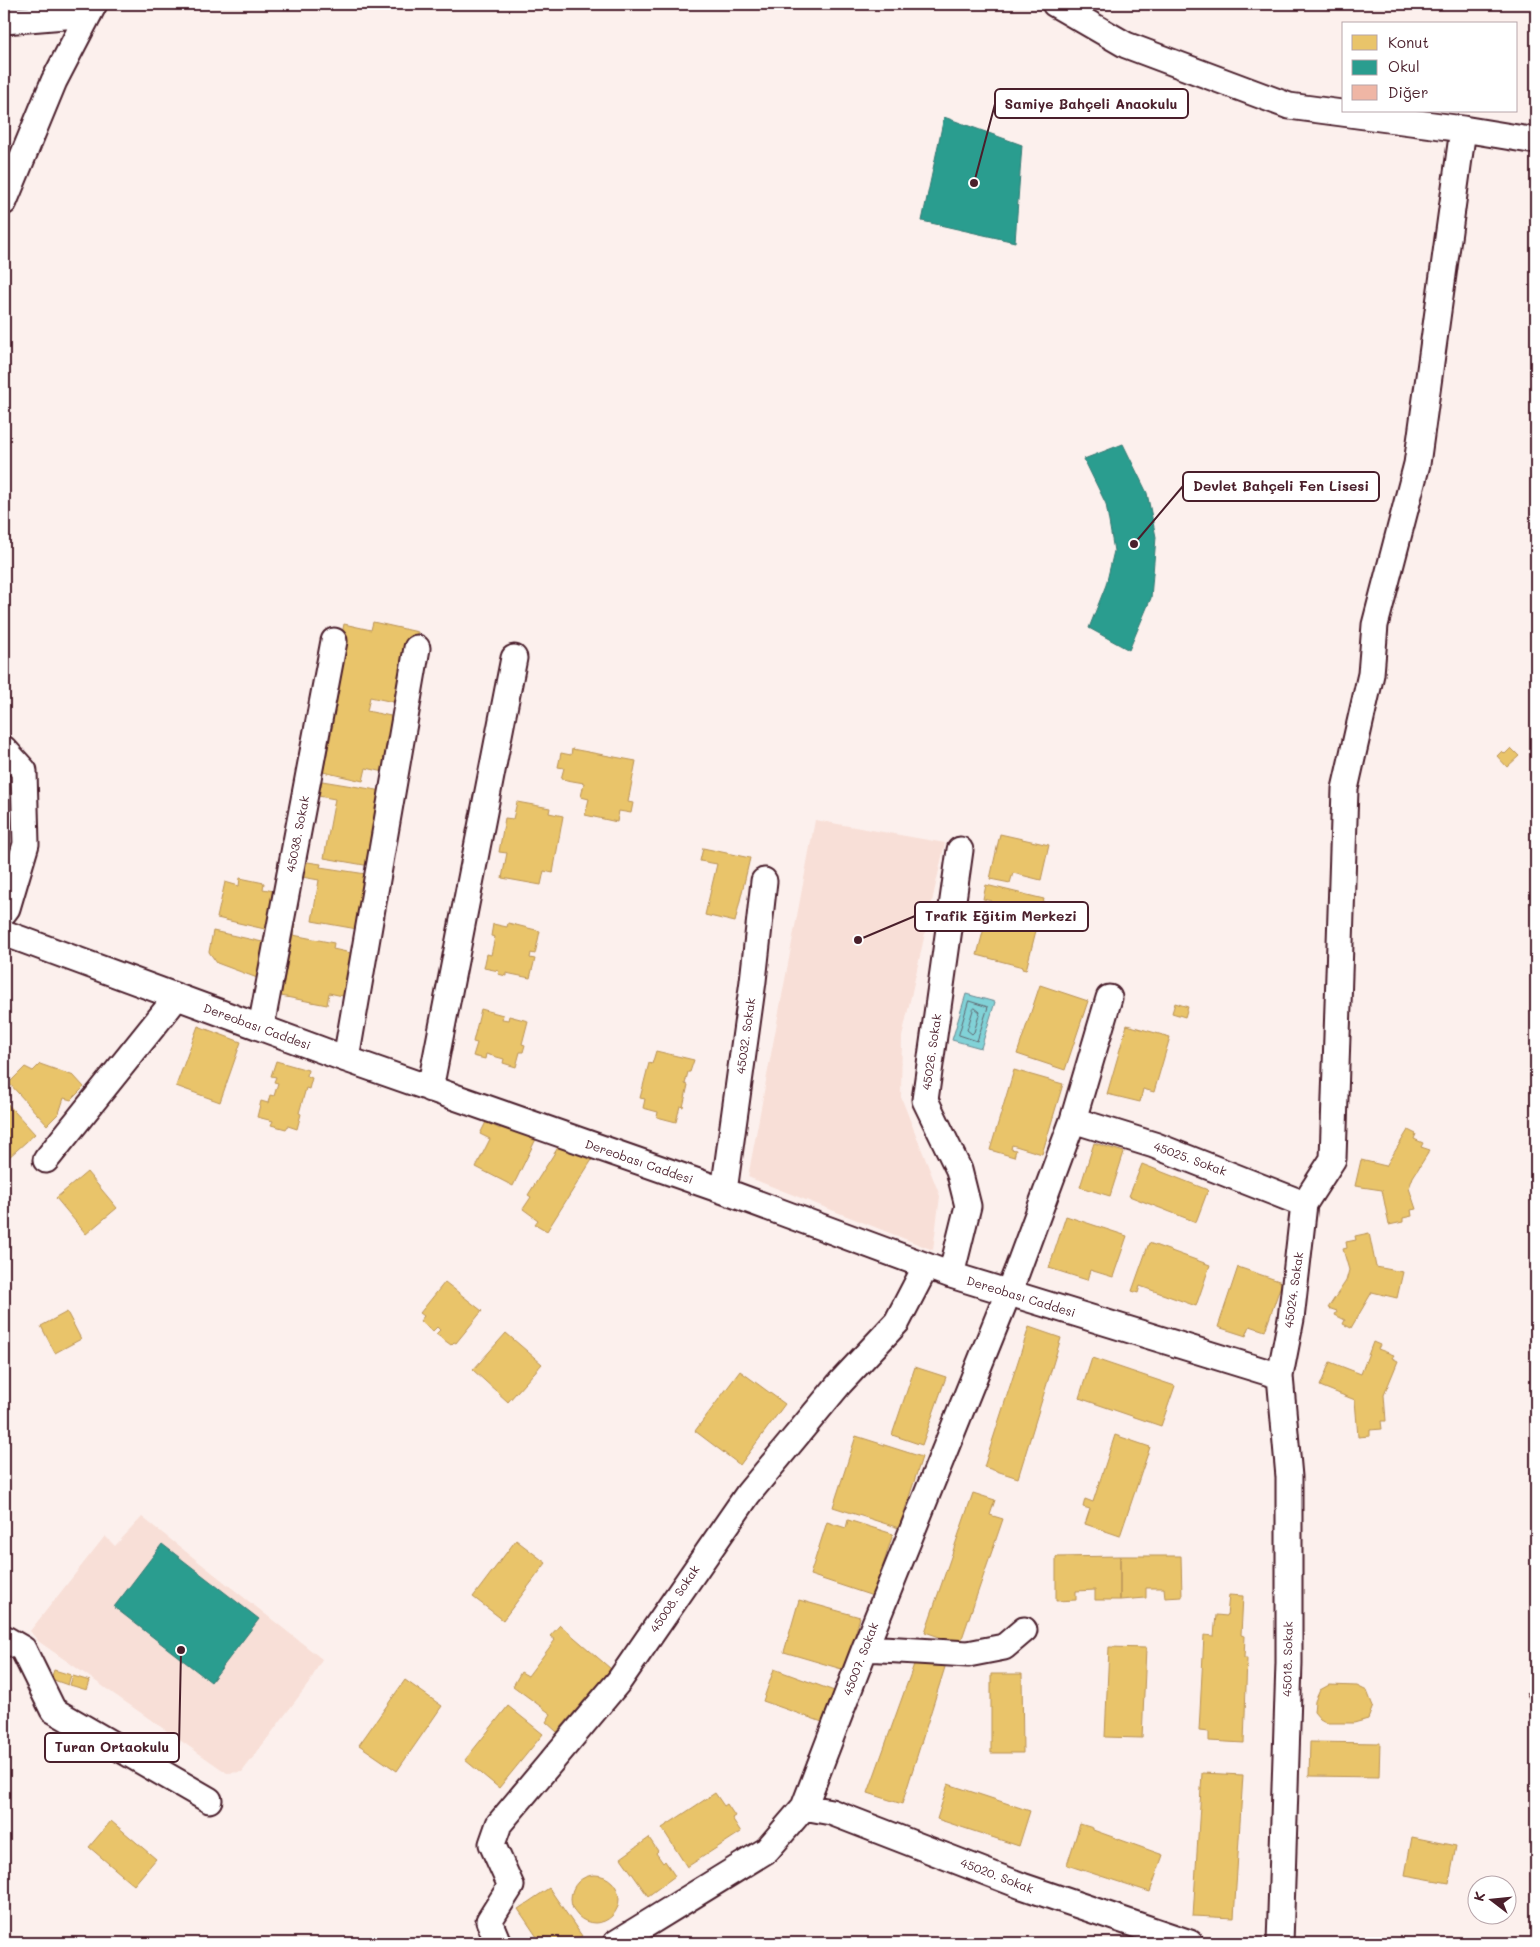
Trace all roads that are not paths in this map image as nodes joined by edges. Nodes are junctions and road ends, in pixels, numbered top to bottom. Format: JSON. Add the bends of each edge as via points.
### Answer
{"nodes":[{"id":1,"x":1055,"y":4,"type":"edge"},
{"id":2,"x":92,"y":9,"type":"edge"},
{"id":3,"x":4,"y":21,"type":"edge"},
{"id":4,"x":1463,"y":129,"type":"junction"},
{"id":5,"x":1536,"y":141,"type":"edge"},
{"id":6,"x":4,"y":202,"type":"edge"},
{"id":7,"x":334,"y":642,"type":"dead end"},
{"id":8,"x":418,"y":648,"type":"dead end"},
{"id":9,"x":514,"y":658,"type":"dead end"},
{"id":10,"x":4,"y":749,"type":"edge"},
{"id":11,"x":960,"y":850,"type":"dead end"},
{"id":12,"x":764,"y":881,"type":"dead end"},
{"id":13,"x":4,"y":912,"type":"edge"},
{"id":14,"x":4,"y":933,"type":"edge"},
{"id":15,"x":176,"y":998,"type":"junction"},
{"id":16,"x":1109,"y":998,"type":"dead end"},
{"id":17,"x":261,"y":1028,"type":"junction"},
{"id":18,"x":346,"y":1059,"type":"junction"},
{"id":19,"x":430,"y":1088,"type":"junction"},
{"id":20,"x":1073,"y":1120,"type":"junction"},
{"id":21,"x":46,"y":1160,"type":"dead end"},
{"id":22,"x":724,"y":1191,"type":"junction"},
{"id":23,"x":1304,"y":1204,"type":"junction"},
{"id":24,"x":926,"y":1266,"type":"junction"},
{"id":25,"x":951,"y":1275,"type":"junction"},
{"id":26,"x":1007,"y":1293,"type":"junction"},
{"id":27,"x":1280,"y":1376,"type":"junction"},
{"id":28,"x":1024,"y":1630,"type":"dead end"},
{"id":29,"x":4,"y":1638,"type":"edge"},
{"id":30,"x":865,"y":1648,"type":"junction"},
{"id":31,"x":209,"y":1800,"type":"dead end"},
{"id":32,"x":804,"y":1807,"type":"junction"},
{"id":33,"x":498,"y":1943,"type":"edge"},
{"id":34,"x":616,"y":1943,"type":"edge"},
{"id":35,"x":1190,"y":1943,"type":"edge"},
{"id":36,"x":1280,"y":1943,"type":"edge"}],
"edges":[{"from":1,"to":4,"type":"street","via":[[1126,45],[1290,106]]},
{"from":2,"to":3,"type":"street"},
{"from":2,"to":6,"type":"street","via":[[54,80]]},
{"from":4,"to":5,"type":"street"},
{"from":4,"to":23,"type":"street","via":[[1417,464],[1375,624],[1371,674],[1345,789],[1333,1159]]},
{"from":7,"to":17,"type":"street","name":"45038. Sokak"},
{"from":8,"to":18,"type":"street"},
{"from":9,"to":19,"type":"street"},
{"from":10,"to":13,"type":"street","via":[[24,771],[26,844]]},
{"from":11,"to":25,"type":"street","name":"45026. Sokak","via":[[925,1100],[959,1170],[968,1206]]},
{"from":12,"to":22,"type":"street","name":"45032. Sokak"},
{"from":14,"to":15,"type":"street","name":"Dereobası Caddesi"},
{"from":15,"to":17,"type":"street","name":"Dereobası Caddesi"},
{"from":15,"to":21,"type":"street"},
{"from":16,"to":20,"type":"street"},
{"from":17,"to":18,"type":"street","name":"Dereobası Caddesi"},
{"from":18,"to":19,"type":"street","name":"Dereobası Caddesi"},
{"from":19,"to":22,"type":"street","name":"Dereobası Caddesi"},
{"from":20,"to":23,"type":"street","name":"45025. Sokak","via":[[1154,1145]]},
{"from":20,"to":26,"type":"street"},
{"from":22,"to":24,"type":"street","name":"Dereobası Caddesi"},
{"from":23,"to":27,"type":"street","name":"45024. Sokak","via":[[1291,1319]]},
{"from":24,"to":25,"type":"street","name":"Dereobası Caddesi"},
{"from":24,"to":33,"type":"street","name":"45008. Sokak","via":[[897,1322],[840,1383],[748,1494],[619,1681],[499,1824],[492,1844],[510,1886],[489,1921]]},
{"from":25,"to":26,"type":"street","name":"Dereobası Caddesi"},
{"from":26,"to":27,"type":"street","name":"Dereobası Caddesi"},
{"from":26,"to":30,"type":"street","name":"45007. Sokak"},
{"from":27,"to":36,"type":"street","name":"45018. Sokak","via":[[1289,1477],[1289,1663]]},
{"from":28,"to":30,"type":"street","via":[[1004,1647],[968,1654]]},
{"from":29,"to":31,"type":"street","via":[[23,1649],[53,1710]]},
{"from":30,"to":32,"type":"street","name":"45007. Sokak"},
{"from":32,"to":34,"type":"street","name":"45007. Sokak","via":[[767,1850]]},
{"from":32,"to":35,"type":"street","name":"45020. Sokak","via":[[831,1812],[1022,1886]]}]}
